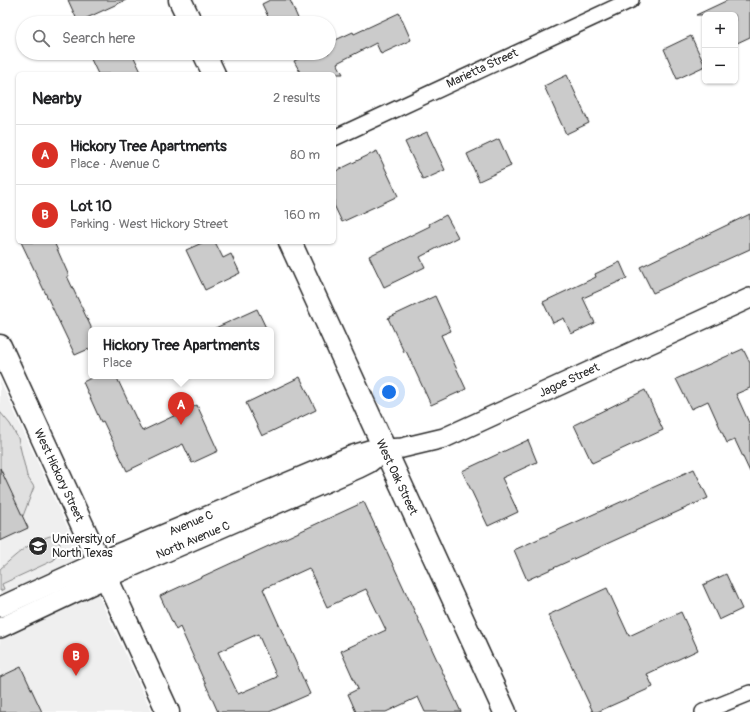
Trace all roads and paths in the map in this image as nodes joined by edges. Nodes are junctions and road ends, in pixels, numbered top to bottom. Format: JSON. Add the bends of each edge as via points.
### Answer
{"nodes":[{"id":1,"x":180,"y":0,"type":"edge"},
{"id":2,"x":631,"y":0,"type":"edge"},
{"id":3,"x":188,"y":16,"type":"edge"},
{"id":4,"x":207,"y":60,"type":"edge"},
{"id":5,"x":213,"y":72,"type":"edge"},
{"id":6,"x":336,"y":137,"type":"edge"},
{"id":7,"x":291,"y":244,"type":"edge"},
{"id":8,"x":750,"y":298,"type":"edge"},
{"id":9,"x":0,"y":346,"type":"edge"},
{"id":10,"x":385,"y":450,"type":"junction"},
{"id":11,"x":102,"y":570,"type":"junction"},
{"id":12,"x":0,"y":607,"type":"edge"},
{"id":13,"x":0,"y":628,"type":"edge"},
{"id":14,"x":750,"y":693,"type":"edge"},
{"id":15,"x":168,"y":712,"type":"edge"},
{"id":16,"x":505,"y":712,"type":"edge"},
{"id":17,"x":704,"y":712,"type":"edge"}],
"edges":[{"from":1,"to":3,"type":"main road"},
{"from":2,"to":6,"type":"street","name":"Marietta Street"},
{"from":4,"to":5,"type":"main road"},
{"from":7,"to":10,"type":"main road","name":"West Oak Street"},
{"from":8,"to":10,"type":"street","name":"Jagoe Street","via":[[444,438]]},
{"from":9,"to":11,"type":"main road","name":"West Hickory Street"},
{"from":10,"to":11,"type":"street","name":"North Avenue C","via":[[359,468]]},
{"from":10,"to":16,"type":"main road","name":"West Oak Street"},
{"from":11,"to":12,"type":"street"},
{"from":11,"to":13,"type":"street","name":"North Avenue C"},
{"from":11,"to":15,"type":"main road","name":"West Hickory Street"},
{"from":14,"to":17,"type":"street"}]}
